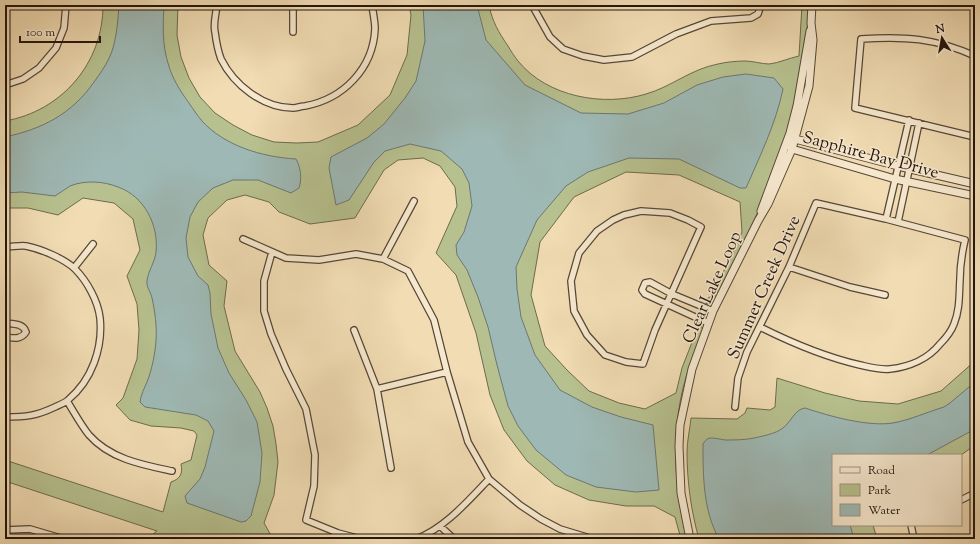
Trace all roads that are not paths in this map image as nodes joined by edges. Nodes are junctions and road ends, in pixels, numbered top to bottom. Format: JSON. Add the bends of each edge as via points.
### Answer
{"nodes":[{"id":1,"x":66,"y":5,"type":"edge"},
{"id":2,"x":217,"y":5,"type":"edge"},
{"id":3,"x":293,"y":5,"type":"edge"},
{"id":4,"x":372,"y":5,"type":"edge"},
{"id":5,"x":532,"y":5,"type":"edge"},
{"id":6,"x":761,"y":5,"type":"edge"},
{"id":7,"x":812,"y":5,"type":"edge"},
{"id":8,"x":811,"y":23,"type":"junction"},
{"id":9,"x":293,"y":32,"type":"dead end"},
{"id":10,"x":975,"y":56,"type":"edge"},
{"id":11,"x":5,"y":85,"type":"edge"},
{"id":12,"x":908,"y":120,"type":"junction"},
{"id":13,"x":919,"y":123,"type":"junction"},
{"id":14,"x":975,"y":137,"type":"edge"},
{"id":15,"x":795,"y":139,"type":"junction"},
{"id":16,"x":787,"y":142,"type":"junction"},
{"id":17,"x":792,"y":149,"type":"junction"},
{"id":18,"x":898,"y":166,"type":"junction"},
{"id":19,"x":909,"y":169,"type":"junction"},
{"id":20,"x":895,"y":179,"type":"junction"},
{"id":21,"x":906,"y":182,"type":"junction"},
{"id":22,"x":975,"y":184,"type":"edge"},
{"id":23,"x":975,"y":196,"type":"edge"},
{"id":24,"x":414,"y":201,"type":"dead end"},
{"id":25,"x":886,"y":219,"type":"junction"},
{"id":26,"x":758,"y":221,"type":"junction"},
{"id":27,"x":898,"y":222,"type":"junction"},
{"id":28,"x":244,"y":239,"type":"dead end"},
{"id":29,"x":92,"y":244,"type":"dead end"},
{"id":30,"x":5,"y":247,"type":"edge"},
{"id":31,"x":272,"y":252,"type":"junction"},
{"id":32,"x":383,"y":258,"type":"junction"},
{"id":33,"x":789,"y":267,"type":"junction"},
{"id":34,"x":74,"y":268,"type":"junction"},
{"id":35,"x":672,"y":294,"type":"junction"},
{"id":36,"x":885,"y":295,"type":"dead end"},
{"id":37,"x":667,"y":305,"type":"junction"},
{"id":38,"x":713,"y":311,"type":"junction"},
{"id":39,"x":5,"y":323,"type":"edge"},
{"id":40,"x":708,"y":323,"type":"junction"},
{"id":41,"x":760,"y":327,"type":"junction"},
{"id":42,"x":354,"y":330,"type":"dead end"},
{"id":43,"x":5,"y":337,"type":"edge"},
{"id":44,"x":447,"y":372,"type":"junction"},
{"id":45,"x":377,"y":389,"type":"junction"},
{"id":46,"x":67,"y":401,"type":"junction"},
{"id":47,"x":735,"y":407,"type":"dead end"},
{"id":48,"x":5,"y":417,"type":"edge"},
{"id":49,"x":391,"y":468,"type":"dead end"},
{"id":50,"x":172,"y":471,"type":"dead end"},
{"id":51,"x":489,"y":479,"type":"junction"},
{"id":52,"x":975,"y":493,"type":"edge"},
{"id":53,"x":962,"y":500,"type":"edge"},
{"id":54,"x":440,"y":526,"type":"junction"},
{"id":55,"x":911,"y":526,"type":"edge"},
{"id":56,"x":5,"y":530,"type":"edge"},
{"id":57,"x":56,"y":538,"type":"edge"},
{"id":58,"x":64,"y":539,"type":"edge"},
{"id":59,"x":360,"y":539,"type":"edge"},
{"id":60,"x":416,"y":539,"type":"edge"},
{"id":61,"x":454,"y":539,"type":"edge"},
{"id":62,"x":594,"y":539,"type":"edge"},
{"id":63,"x":690,"y":539,"type":"edge"},
{"id":64,"x":914,"y":539,"type":"edge"}],
"edges":[{"from":1,"to":11,"type":"street","via":[[64,28],[56,48],[39,68],[23,80]]},
{"from":2,"to":4,"type":"street","via":[[214,31],[221,58],[236,81],[256,97],[293,108],[336,96],[355,80],[369,57],[375,29]]},
{"from":3,"to":9,"type":"street"},
{"from":5,"to":6,"type":"street","via":[[550,37],[563,49],[604,60],[632,57],[676,34],[711,21],[751,18],[758,14]]},
{"from":7,"to":8,"type":"street"},
{"from":8,"to":15,"type":"street","name":"Clear Lake Loop","via":[[813,40],[809,86]]},
{"from":8,"to":16,"type":"street","via":[[797,106]]},
{"from":10,"to":12,"type":"street","via":[[946,45],[922,40],[890,37],[861,39],[855,108]]},
{"from":12,"to":13,"type":"street"},
{"from":12,"to":18,"type":"street"},
{"from":13,"to":14,"type":"street"},
{"from":13,"to":19,"type":"street"},
{"from":15,"to":16,"type":"street","name":"Sapphire Bay Drive"},
{"from":15,"to":17,"type":"street","name":"Clear Lake Loop"},
{"from":15,"to":18,"type":"street","name":"Sapphire Bay Drive"},
{"from":16,"to":17,"type":"street","name":"Sapphire Bay Drive"},
{"from":16,"to":26,"type":"street"},
{"from":17,"to":20,"type":"street","name":"Sapphire Bay Drive"},
{"from":17,"to":26,"type":"street","name":"Clear Lake Loop"},
{"from":18,"to":19,"type":"street","name":"Sapphire Bay Drive"},
{"from":18,"to":20,"type":"street"},
{"from":19,"to":21,"type":"street"},
{"from":19,"to":22,"type":"street","name":"Sapphire Bay Drive"},
{"from":20,"to":21,"type":"street","name":"Sapphire Bay Drive"},
{"from":20,"to":25,"type":"street"},
{"from":21,"to":23,"type":"street","name":"Sapphire Bay Drive"},
{"from":21,"to":27,"type":"street"},
{"from":24,"to":32,"type":"street"},
{"from":25,"to":27,"type":"street"},
{"from":25,"to":33,"type":"street","name":"Summer Creek Drive","via":[[816,203]]},
{"from":26,"to":38,"type":"street","name":"Clear Lake Loop"},
{"from":27,"to":41,"type":"street","via":[[965,240],[958,313],[954,326],[934,352],[906,366],[889,369],[871,368],[841,361]]},
{"from":28,"to":31,"type":"street"},
{"from":29,"to":34,"type":"street"},
{"from":30,"to":34,"type":"street","via":[[25,246],[49,252]]},
{"from":31,"to":32,"type":"street","via":[[286,258],[318,260],[356,254]]},
{"from":31,"to":59,"type":"street","via":[[264,281],[264,312],[286,369],[306,409],[315,455],[314,486],[306,520]]},
{"from":32,"to":44,"type":"street","via":[[408,272],[434,320]]},
{"from":33,"to":36,"type":"street","via":[[850,287]]},
{"from":33,"to":41,"type":"street","name":"Summer Creek Drive"},
{"from":34,"to":46,"type":"street","via":[[95,300],[100,317],[100,344],[93,368]]},
{"from":35,"to":37,"type":"street"},
{"from":35,"to":37,"type":"street","via":[[650,282],[645,283],[642,290],[645,294]]},
{"from":35,"to":37,"type":"street","via":[[701,227],[688,220],[670,213],[641,211],[624,215],[597,232],[579,253],[571,281],[574,311],[587,335],[606,355],[642,364]]},
{"from":35,"to":38,"type":"street"},
{"from":37,"to":40,"type":"street"},
{"from":38,"to":40,"type":"street","name":"Clear Lake Loop"},
{"from":39,"to":43,"type":"street","via":[[20,325],[26,332],[20,338]]},
{"from":40,"to":63,"type":"street","name":"Clear Lake Loop","via":[[692,369],[680,425],[680,478]]},
{"from":41,"to":47,"type":"street","name":"Summer Creek Drive","via":[[740,372]]},
{"from":42,"to":45,"type":"street"},
{"from":44,"to":45,"type":"street"},
{"from":44,"to":51,"type":"street","via":[[468,442]]},
{"from":45,"to":49,"type":"street"},
{"from":46,"to":48,"type":"street","via":[[39,414]]},
{"from":46,"to":50,"type":"street","via":[[89,435],[104,448],[128,461]]},
{"from":51,"to":54,"type":"street"},
{"from":51,"to":62,"type":"street","via":[[541,519],[560,529]]},
{"from":52,"to":53,"type":"street"},
{"from":54,"to":60,"type":"street"},
{"from":54,"to":61,"type":"street"},
{"from":55,"to":64,"type":"street"},
{"from":56,"to":57,"type":"street","via":[[30,529]]},
{"from":57,"to":58,"type":"street"}]}
